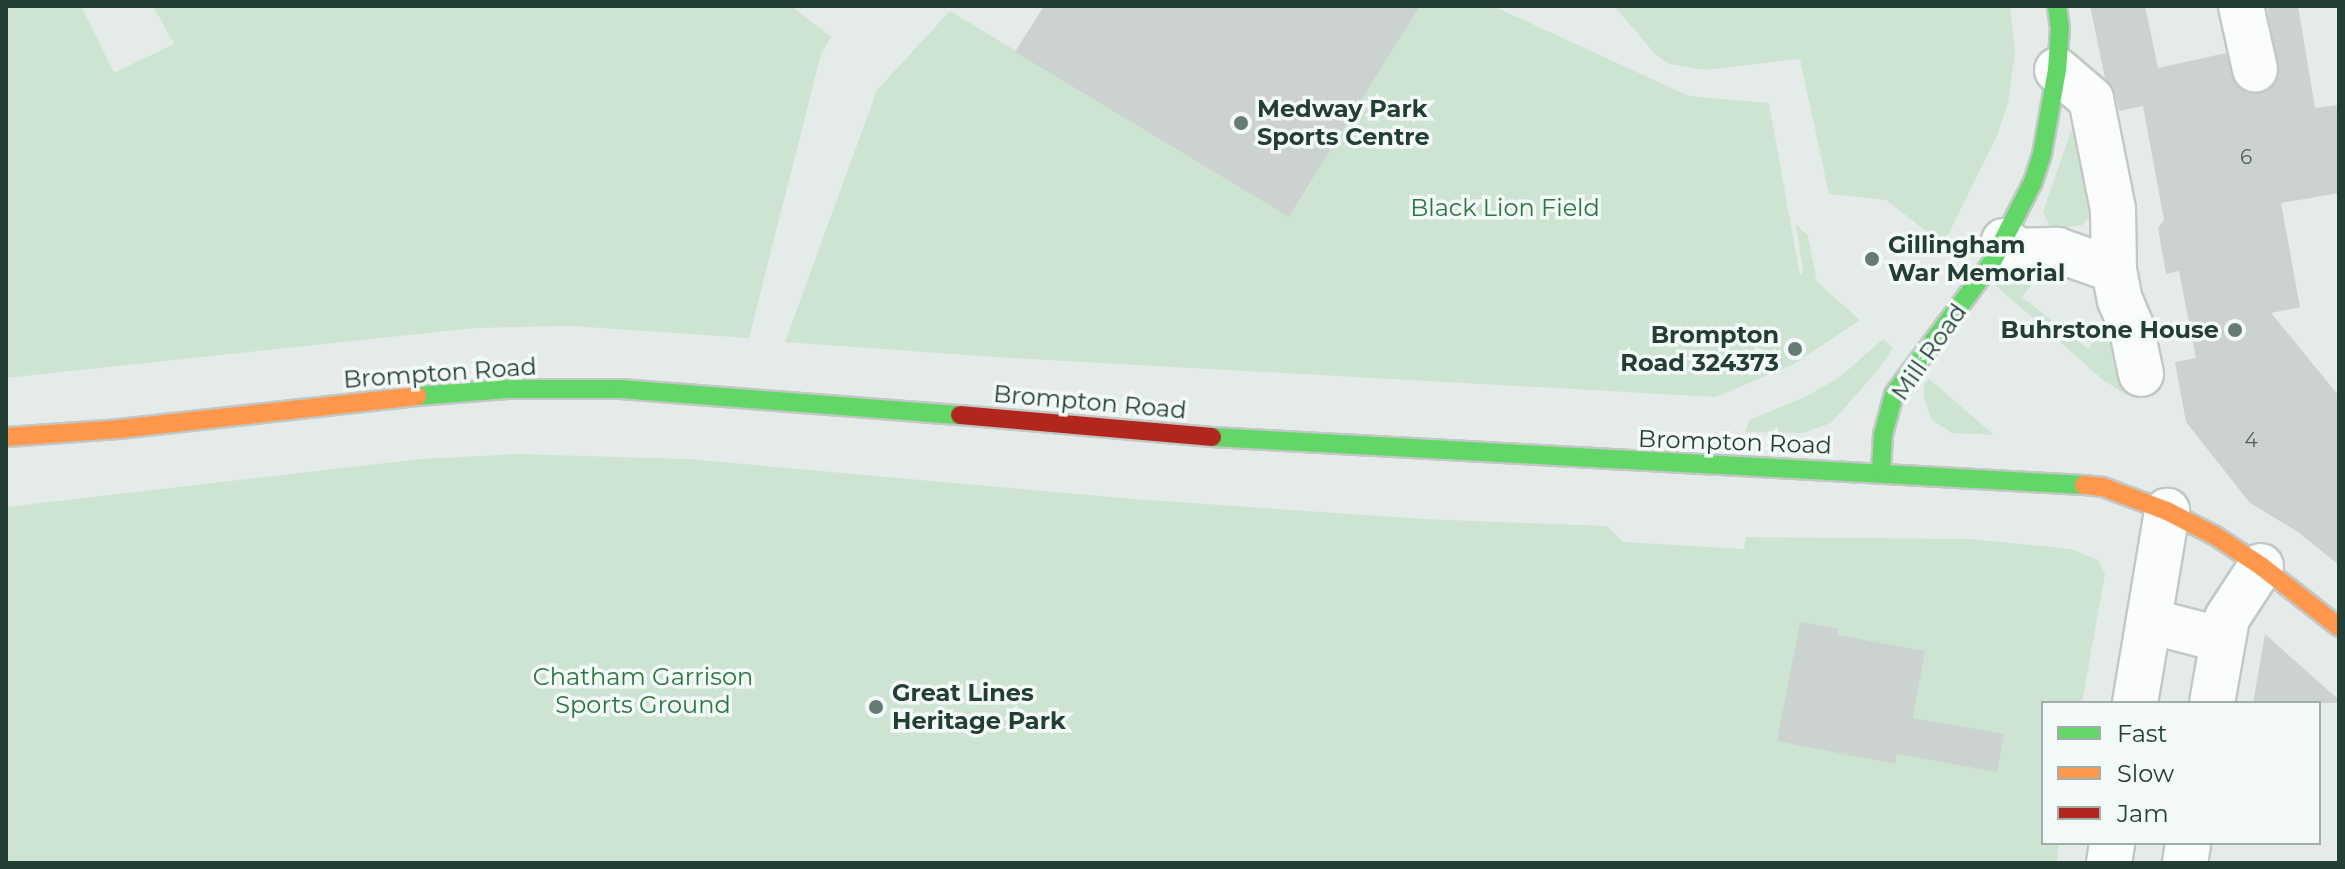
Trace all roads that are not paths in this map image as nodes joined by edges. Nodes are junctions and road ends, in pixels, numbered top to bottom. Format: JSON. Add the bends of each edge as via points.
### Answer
{"nodes":[{"id":1,"x":2057,"y":6,"type":"edge"},
{"id":2,"x":2241,"y":6,"type":"edge"},
{"id":3,"x":2255,"y":69,"type":"dead end"},
{"id":4,"x":2057,"y":70,"type":"junction"},
{"id":5,"x":2004,"y":241,"type":"junction"},
{"id":6,"x":2114,"y":270,"type":"junction"},
{"id":7,"x":2141,"y":374,"type":"dead end"},
{"id":8,"x":6,"y":437,"type":"edge"},
{"id":9,"x":1881,"y":472,"type":"junction"},
{"id":10,"x":2167,"y":511,"type":"junction"},
{"id":11,"x":2261,"y":566,"type":"junction"},
{"id":12,"x":2149,"y":621,"type":"junction"},
{"id":13,"x":2339,"y":627,"type":"edge"},
{"id":14,"x":2223,"y":640,"type":"junction"},
{"id":15,"x":2135,"y":701,"type":"edge"},
{"id":16,"x":2212,"y":701,"type":"edge"}],
"edges":[{"from":1,"to":4,"type":"main road","name":"Mill Road"},
{"from":2,"to":3,"type":"street"},
{"from":4,"to":5,"type":"main road","name":"Mill Road","via":[[2042,154]]},
{"from":4,"to":6,"type":"street","via":[[2091,99],[2113,209]]},
{"from":5,"to":6,"type":"street","via":[[2020,251],[2057,250]]},
{"from":5,"to":9,"type":"main road","name":"Mill Road","via":[[1894,394],[1883,435]]},
{"from":6,"to":7,"type":"street"},
{"from":8,"to":9,"type":"main road","name":"Brompton Road","via":[[439,394],[620,389],[1296,444]]},
{"from":9,"to":10,"type":"main road","name":"Brompton Road","via":[[2103,487]]},
{"from":10,"to":11,"type":"main road","name":"Brompton Road"},
{"from":10,"to":12,"type":"street"},
{"from":11,"to":13,"type":"main road","name":"Brompton Road"},
{"from":11,"to":14,"type":"street","via":[[2227,618]]},
{"from":12,"to":14,"type":"street"},
{"from":12,"to":15,"type":"street"},
{"from":14,"to":16,"type":"street"}]}
